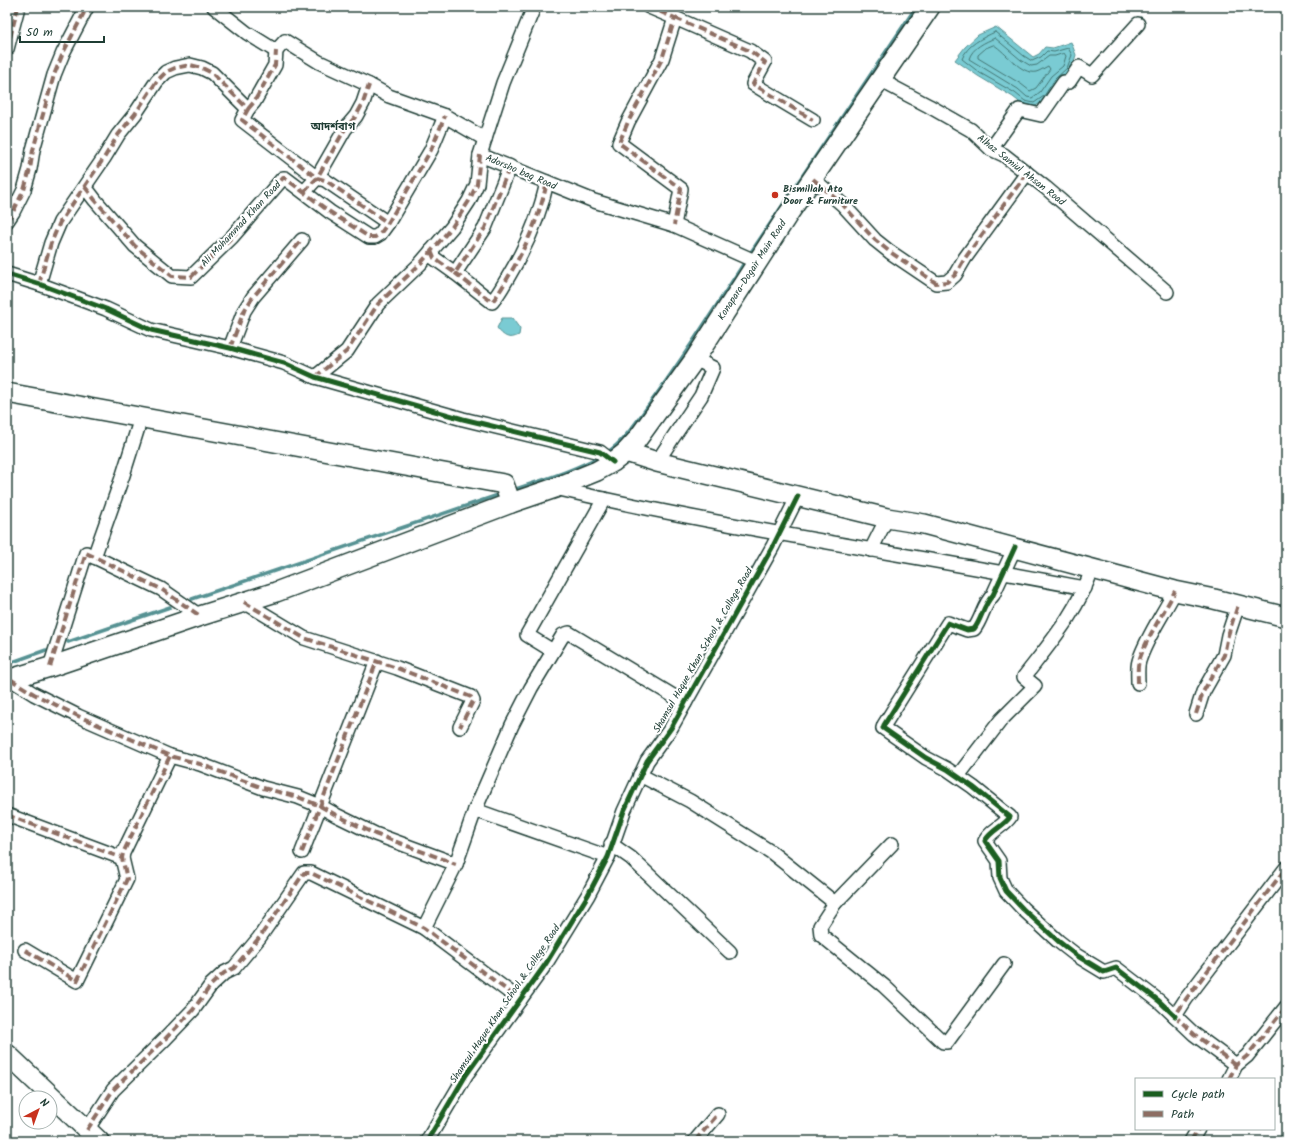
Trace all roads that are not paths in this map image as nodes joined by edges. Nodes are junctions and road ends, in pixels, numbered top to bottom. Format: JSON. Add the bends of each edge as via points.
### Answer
{"nodes":[{"id":1,"x":18,"y":7,"type":"edge"},
{"id":2,"x":87,"y":7,"type":"edge"},
{"id":3,"x":214,"y":7,"type":"edge"},
{"id":4,"x":534,"y":7,"type":"edge"},
{"id":5,"x":649,"y":7,"type":"edge"},
{"id":6,"x":930,"y":7,"type":"edge"},
{"id":7,"x":675,"y":18,"type":"junction"},
{"id":8,"x":1138,"y":24,"type":"dead end"},
{"id":9,"x":7,"y":49,"type":"edge"},
{"id":10,"x":276,"y":51,"type":"junction"},
{"id":11,"x":883,"y":76,"type":"junction"},
{"id":12,"x":369,"y":85,"type":"junction"},
{"id":13,"x":248,"y":109,"type":"junction"},
{"id":14,"x":445,"y":116,"type":"junction"},
{"id":15,"x":813,"y":120,"type":"dead end"},
{"id":16,"x":485,"y":139,"type":"junction"},
{"id":17,"x":991,"y":149,"type":"junction"},
{"id":18,"x":480,"y":154,"type":"junction"},
{"id":19,"x":509,"y":166,"type":"junction"},
{"id":20,"x":1027,"y":172,"type":"junction"},
{"id":21,"x":318,"y":178,"type":"junction"},
{"id":22,"x":813,"y":179,"type":"junction"},
{"id":23,"x":547,"y":182,"type":"junction"},
{"id":24,"x":85,"y":187,"type":"junction"},
{"id":25,"x":304,"y":192,"type":"junction"},
{"id":26,"x":9,"y":214,"type":"edge"},
{"id":27,"x":388,"y":223,"type":"junction"},
{"id":28,"x":674,"y":225,"type":"junction"},
{"id":29,"x":302,"y":240,"type":"dead end"},
{"id":30,"x":431,"y":251,"type":"junction"},
{"id":31,"x":750,"y":259,"type":"junction"},
{"id":32,"x":455,"y":273,"type":"junction"},
{"id":33,"x":7,"y":274,"type":"edge"},
{"id":34,"x":39,"y":284,"type":"junction"},
{"id":35,"x":1167,"y":292,"type":"dead end"},
{"id":36,"x":230,"y":348,"type":"junction"},
{"id":37,"x":695,"y":359,"type":"junction"},
{"id":38,"x":315,"y":377,"type":"junction"},
{"id":39,"x":7,"y":393,"type":"edge"},
{"id":40,"x":141,"y":418,"type":"junction"},
{"id":41,"x":611,"y":456,"type":"junction"},
{"id":42,"x":657,"y":462,"type":"junction"},
{"id":43,"x":555,"y":488,"type":"junction"},
{"id":44,"x":508,"y":494,"type":"junction"},
{"id":45,"x":798,"y":496,"type":"junction"},
{"id":46,"x":604,"y":500,"type":"junction"},
{"id":47,"x":887,"y":518,"type":"junction"},
{"id":48,"x":779,"y":533,"type":"junction"},
{"id":49,"x":1015,"y":547,"type":"junction"},
{"id":50,"x":871,"y":550,"type":"junction"},
{"id":51,"x":94,"y":557,"type":"junction"},
{"id":52,"x":1092,"y":569,"type":"junction"},
{"id":53,"x":1004,"y":572,"type":"junction"},
{"id":54,"x":1085,"y":588,"type":"junction"},
{"id":55,"x":1175,"y":590,"type":"junction"},
{"id":56,"x":244,"y":602,"type":"junction"},
{"id":57,"x":1238,"y":605,"type":"junction"},
{"id":58,"x":200,"y":616,"type":"junction"},
{"id":59,"x":1286,"y":617,"type":"edge"},
{"id":60,"x":553,"y":651,"type":"junction"},
{"id":61,"x":377,"y":661,"type":"junction"},
{"id":62,"x":50,"y":667,"type":"junction"},
{"id":63,"x":9,"y":679,"type":"edge"},
{"id":64,"x":1138,"y":683,"type":"dead end"},
{"id":65,"x":685,"y":703,"type":"junction"},
{"id":66,"x":1196,"y":714,"type":"dead end"},
{"id":67,"x":460,"y":727,"type":"dead end"},
{"id":68,"x":170,"y":756,"type":"junction"},
{"id":69,"x":640,"y":775,"type":"junction"},
{"id":70,"x":958,"y":776,"type":"junction"},
{"id":71,"x":320,"y":806,"type":"junction"},
{"id":72,"x":475,"y":810,"type":"junction"},
{"id":73,"x":7,"y":815,"type":"edge"},
{"id":74,"x":892,"y":844,"type":"dead end"},
{"id":75,"x":610,"y":851,"type":"junction"},
{"id":76,"x":302,"y":852,"type":"dead end"},
{"id":77,"x":122,"y":858,"type":"junction"},
{"id":78,"x":456,"y":864,"type":"junction"},
{"id":79,"x":1286,"y":868,"type":"edge"},
{"id":80,"x":835,"y":903,"type":"junction"},
{"id":81,"x":424,"y":928,"type":"junction"},
{"id":82,"x":26,"y":950,"type":"dead end"},
{"id":83,"x":730,"y":952,"type":"dead end"},
{"id":84,"x":1004,"y":964,"type":"dead end"},
{"id":85,"x":520,"y":1000,"type":"junction"},
{"id":86,"x":1286,"y":1007,"type":"edge"},
{"id":87,"x":1176,"y":1016,"type":"junction"},
{"id":88,"x":7,"y":1054,"type":"edge"},
{"id":89,"x":1236,"y":1065,"type":"junction"},
{"id":90,"x":1230,"y":1078,"type":"edge"},
{"id":91,"x":718,"y":1114,"type":"dead end"},
{"id":92,"x":1197,"y":1130,"type":"edge"},
{"id":93,"x":96,"y":1138,"type":"edge"},
{"id":94,"x":427,"y":1141,"type":"edge"},
{"id":95,"x":695,"y":1141,"type":"edge"},
{"id":96,"x":1191,"y":1141,"type":"edge"}],
"edges":[{"from":1,"to":9,"type":"street"},
{"from":2,"to":26,"type":"street","via":[[54,75],[24,190]]},
{"from":3,"to":10,"type":"street","via":[[247,33]]},
{"from":4,"to":16,"type":"street","via":[[503,83]]},
{"from":5,"to":7,"type":"street"},
{"from":6,"to":11,"type":"main road","name":"Konapara-Dogair Main Road"},
{"from":7,"to":15,"type":"street","via":[[750,51],[766,62],[753,84]]},
{"from":7,"to":28,"type":"street","via":[[662,59],[619,143],[681,189]]},
{"from":8,"to":17,"type":"street","via":[[1092,75],[1079,67],[1069,82],[1064,82],[1041,115],[1018,110]]},
{"from":10,"to":12,"type":"street","name":"Adorsho bag Road","via":[[285,41],[319,62]]},
{"from":10,"to":13,"type":"street","via":[[275,65]]},
{"from":11,"to":17,"type":"street","name":"Alhaz Samiul Ahsan Road","via":[[891,86],[972,130]]},
{"from":11,"to":22,"type":"main road","name":"Konapara-Dogair Main Road"},
{"from":12,"to":14,"type":"street","name":"Adorsho bag Road","via":[[388,96]]},
{"from":12,"to":21,"type":"street","via":[[356,116]]},
{"from":13,"to":21,"type":"street","via":[[242,120]]},
{"from":13,"to":24,"type":"street","via":[[212,73],[202,68],[190,65],[166,72],[157,80],[118,135]]},
{"from":14,"to":16,"type":"street","name":"Adorsho bag Road"},
{"from":14,"to":27,"type":"street","name":"Ali Mohammad Khan Road","via":[[430,150]]},
{"from":16,"to":18,"type":"street","name":"Adorsho bag Road"},
{"from":17,"to":20,"type":"street","name":"Alhaz Samiul Ahsan Road"},
{"from":18,"to":19,"type":"street","name":"Adorsho bag Road"},
{"from":18,"to":30,"type":"street","via":[[477,184],[469,201],[452,227]]},
{"from":19,"to":23,"type":"street","name":"Adorsho bag Road"},
{"from":19,"to":32,"type":"street","via":[[486,228]]},
{"from":20,"to":22,"type":"street","via":[[955,275],[947,282],[936,283],[875,240]]},
{"from":20,"to":35,"type":"street","name":"Alhaz Samiul Ahsan Road"},
{"from":21,"to":25,"type":"street"},
{"from":21,"to":27,"type":"street","via":[[325,180]]},
{"from":22,"to":31,"type":"main road","name":"Konapara-Dogair Main Road","via":[[789,213]]},
{"from":23,"to":28,"type":"street","name":"Adorsho bag Road","via":[[594,201]]},
{"from":23,"to":32,"type":"street","via":[[530,236],[492,302]]},
{"from":24,"to":25,"type":"street","name":"Ali Mohammad Khan Road","via":[[135,246],[172,276],[191,277],[232,237],[283,178]]},
{"from":24,"to":34,"type":"street","via":[[60,222]]},
{"from":25,"to":27,"type":"street","name":"Ali Mohammad Khan Road","via":[[369,237],[380,234]]},
{"from":28,"to":31,"type":"street","name":"Adorsho bag Road"},
{"from":29,"to":36,"type":"street","via":[[253,297],[244,311]]},
{"from":30,"to":32,"type":"street","via":[[434,258]]},
{"from":30,"to":38,"type":"street","via":[[378,304],[347,351]]},
{"from":31,"to":37,"type":"main road","name":"Konapara-Dogair Main Road"},
{"from":33,"to":34,"type":"street"},
{"from":34,"to":36,"type":"street","via":[[106,309],[151,330]]},
{"from":36,"to":38,"type":"street","via":[[284,363]]},
{"from":37,"to":41,"type":"main road","name":"Konapara-Dogair Main Road","via":[[647,426]]},
{"from":37,"to":42,"type":"street","via":[[713,368],[701,396]]},
{"from":38,"to":41,"type":"street","via":[[463,419]]},
{"from":39,"to":40,"type":"main road"},
{"from":40,"to":44,"type":"main road"},
{"from":40,"to":51,"type":"street","via":[[124,475]]},
{"from":41,"to":42,"type":"main road"},
{"from":41,"to":43,"type":"main road","via":[[597,471]]},
{"from":42,"to":45,"type":"main road"},
{"from":43,"to":44,"type":"main road"},
{"from":43,"to":46,"type":"street"},
{"from":44,"to":56,"type":"main road","via":[[276,592]]},
{"from":45,"to":47,"type":"main road"},
{"from":45,"to":48,"type":"street","name":"Shamsul Haque Khan School & College Road"},
{"from":46,"to":48,"type":"street"},
{"from":46,"to":60,"type":"street","via":[[527,634]]},
{"from":47,"to":49,"type":"main road","via":[[924,524]]},
{"from":47,"to":50,"type":"street"},
{"from":48,"to":50,"type":"street"},
{"from":48,"to":65,"type":"street","name":"Shamsul Haque Khan School & College Road"},
{"from":49,"to":52,"type":"main road"},
{"from":49,"to":53,"type":"street"},
{"from":50,"to":53,"type":"street"},
{"from":51,"to":58,"type":"street","via":[[161,589]]},
{"from":51,"to":62,"type":"street","via":[[86,553]]},
{"from":52,"to":54,"type":"street"},
{"from":52,"to":55,"type":"main road"},
{"from":53,"to":54,"type":"street"},
{"from":53,"to":70,"type":"street","via":[[974,630],[948,623],[884,725],[886,731]]},
{"from":54,"to":70,"type":"street","via":[[1065,623],[1024,677],[1034,686],[1001,720]]},
{"from":55,"to":57,"type":"main road"},
{"from":55,"to":64,"type":"street","via":[[1138,662]]},
{"from":56,"to":58,"type":"main road"},
{"from":56,"to":61,"type":"street","via":[[304,638]]},
{"from":57,"to":59,"type":"main road"},
{"from":57,"to":66,"type":"street","via":[[1224,655],[1203,692]]},
{"from":58,"to":62,"type":"main road"},
{"from":60,"to":65,"type":"street","via":[[563,635],[569,633]]},
{"from":60,"to":72,"type":"street","via":[[512,725]]},
{"from":61,"to":67,"type":"street","via":[[471,697],[473,702]]},
{"from":61,"to":71,"type":"street"},
{"from":62,"to":63,"type":"main road"},
{"from":63,"to":68,"type":"street","via":[[34,694]]},
{"from":65,"to":69,"type":"street","name":"Shamsul Haque Khan School & College Road"},
{"from":68,"to":71,"type":"street"},
{"from":68,"to":77,"type":"street"},
{"from":69,"to":75,"type":"street","name":"Shamsul Haque Khan School & College Road"},
{"from":69,"to":80,"type":"street","via":[[690,801],[771,852]]},
{"from":70,"to":87,"type":"street","via":[[1010,817],[1005,824],[989,834],[985,841],[1000,861],[1000,878],[1006,892],[1076,955],[1104,972],[1116,968]]},
{"from":71,"to":76,"type":"street"},
{"from":71,"to":78,"type":"street","via":[[375,834]]},
{"from":72,"to":75,"type":"street"},
{"from":72,"to":78,"type":"street"},
{"from":73,"to":77,"type":"street"},
{"from":74,"to":80,"type":"street"},
{"from":75,"to":83,"type":"street","via":[[631,858]]},
{"from":75,"to":85,"type":"street","name":"Shamsul Haque Khan School & College Road","via":[[567,930]]},
{"from":77,"to":82,"type":"street","via":[[127,879],[77,981]]},
{"from":78,"to":81,"type":"street"},
{"from":79,"to":87,"type":"street","via":[[1186,999]]},
{"from":80,"to":84,"type":"street","via":[[820,926],[821,935],[884,986],[942,1042],[947,1042]]},
{"from":81,"to":85,"type":"street"},
{"from":81,"to":93,"type":"street","via":[[311,873],[304,873],[259,938],[234,968],[211,985],[166,1038],[113,1090]]},
{"from":85,"to":94,"type":"street","name":"Shamsul Haque Khan School & College Road","via":[[466,1075]]},
{"from":86,"to":89,"type":"street","via":[[1247,1056]]},
{"from":87,"to":89,"type":"street","via":[[1194,1034]]},
{"from":88,"to":93,"type":"main road"},
{"from":89,"to":90,"type":"street"},
{"from":91,"to":95,"type":"street"},
{"from":92,"to":96,"type":"street"}]}
